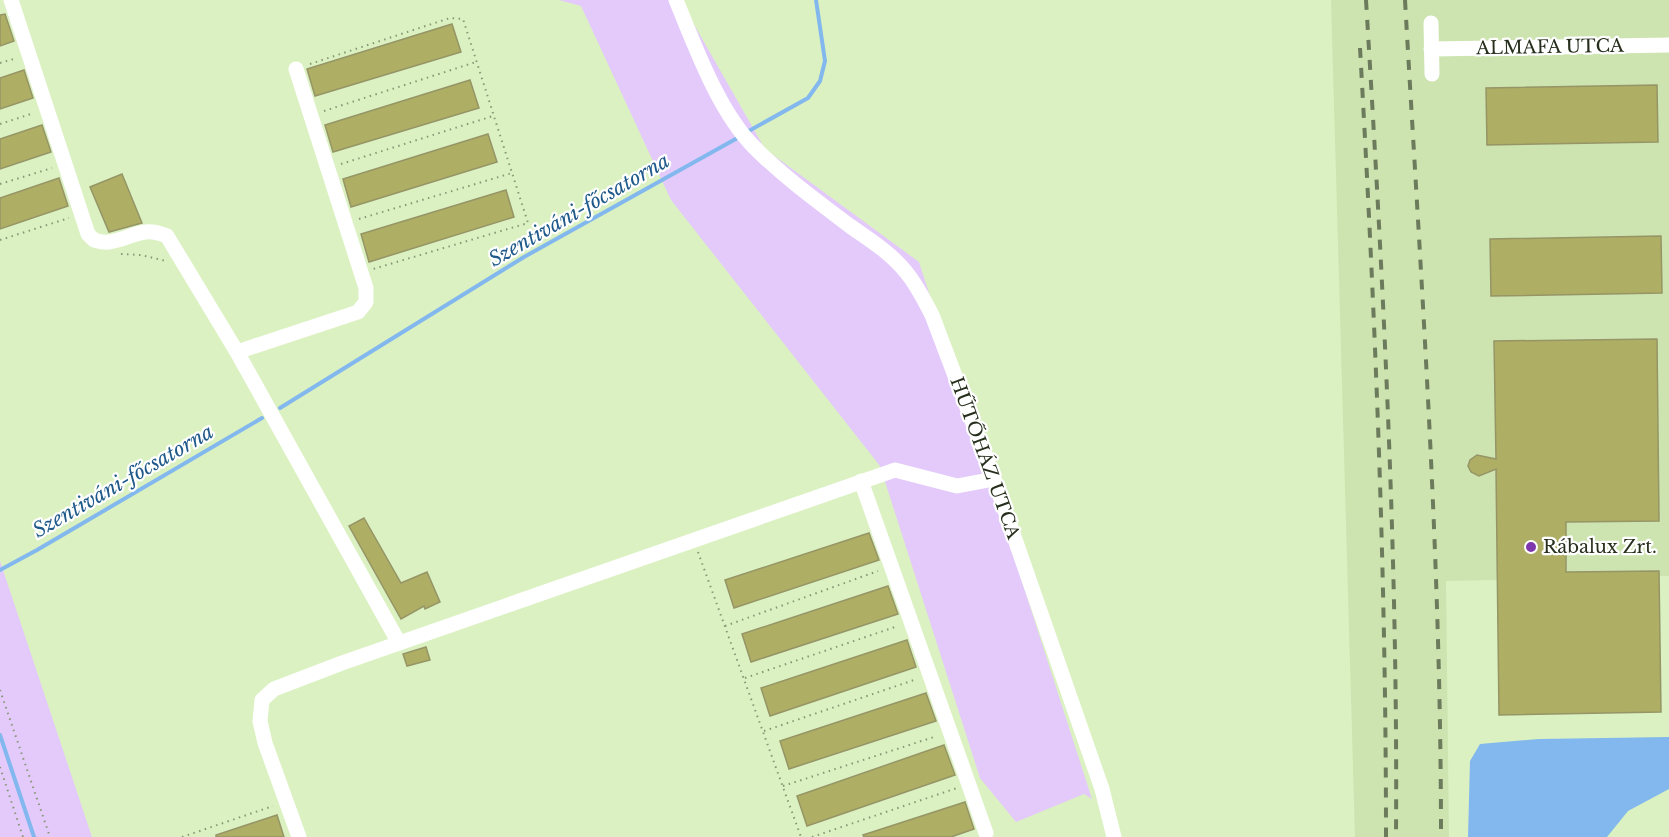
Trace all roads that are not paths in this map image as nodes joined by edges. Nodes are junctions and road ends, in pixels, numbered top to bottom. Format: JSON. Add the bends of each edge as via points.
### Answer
{"nodes":[{"id":1,"x":11,"y":0,"type":"edge"},
{"id":2,"x":676,"y":0,"type":"edge"},
{"id":3,"x":1431,"y":23,"type":"dead end"},
{"id":4,"x":1669,"y":45,"type":"edge"},
{"id":5,"x":1431,"y":49,"type":"junction"},
{"id":6,"x":296,"y":69,"type":"road end"},
{"id":7,"x":1432,"y":74,"type":"dead end"},
{"id":8,"x":237,"y":352,"type":"junction"},
{"id":9,"x":994,"y":479,"type":"junction"},
{"id":10,"x":861,"y":481,"type":"junction"},
{"id":11,"x":399,"y":643,"type":"junction"},
{"id":12,"x":986,"y":833,"type":"dead end"},
{"id":13,"x":298,"y":837,"type":"edge"},
{"id":14,"x":1114,"y":837,"type":"edge"}],
"edges":[{"from":1,"to":8,"type":"street","via":[[88,234],[94,240],[108,242],[154,230],[167,236]]},
{"from":2,"to":9,"type":"street","name":"HŰTŐHÁZ UTCA","via":[[731,118],[753,146],[793,183],[884,251],[920,291]]},
{"from":3,"to":5,"type":"street"},
{"from":4,"to":5,"type":"street","name":"ALMAFA UTCA"},
{"from":5,"to":7,"type":"street"},
{"from":6,"to":8,"type":"street","via":[[366,288],[366,302],[358,312]]},
{"from":8,"to":11,"type":"street"},
{"from":9,"to":10,"type":"street","via":[[957,486],[895,470]]},
{"from":9,"to":14,"type":"street","name":"HŰTŐHÁZ UTCA","via":[[1102,789]]},
{"from":10,"to":11,"type":"street"},
{"from":10,"to":12,"type":"street"},
{"from":11,"to":13,"type":"street","via":[[299,678],[274,689],[262,700],[260,721],[265,743]]}]}
